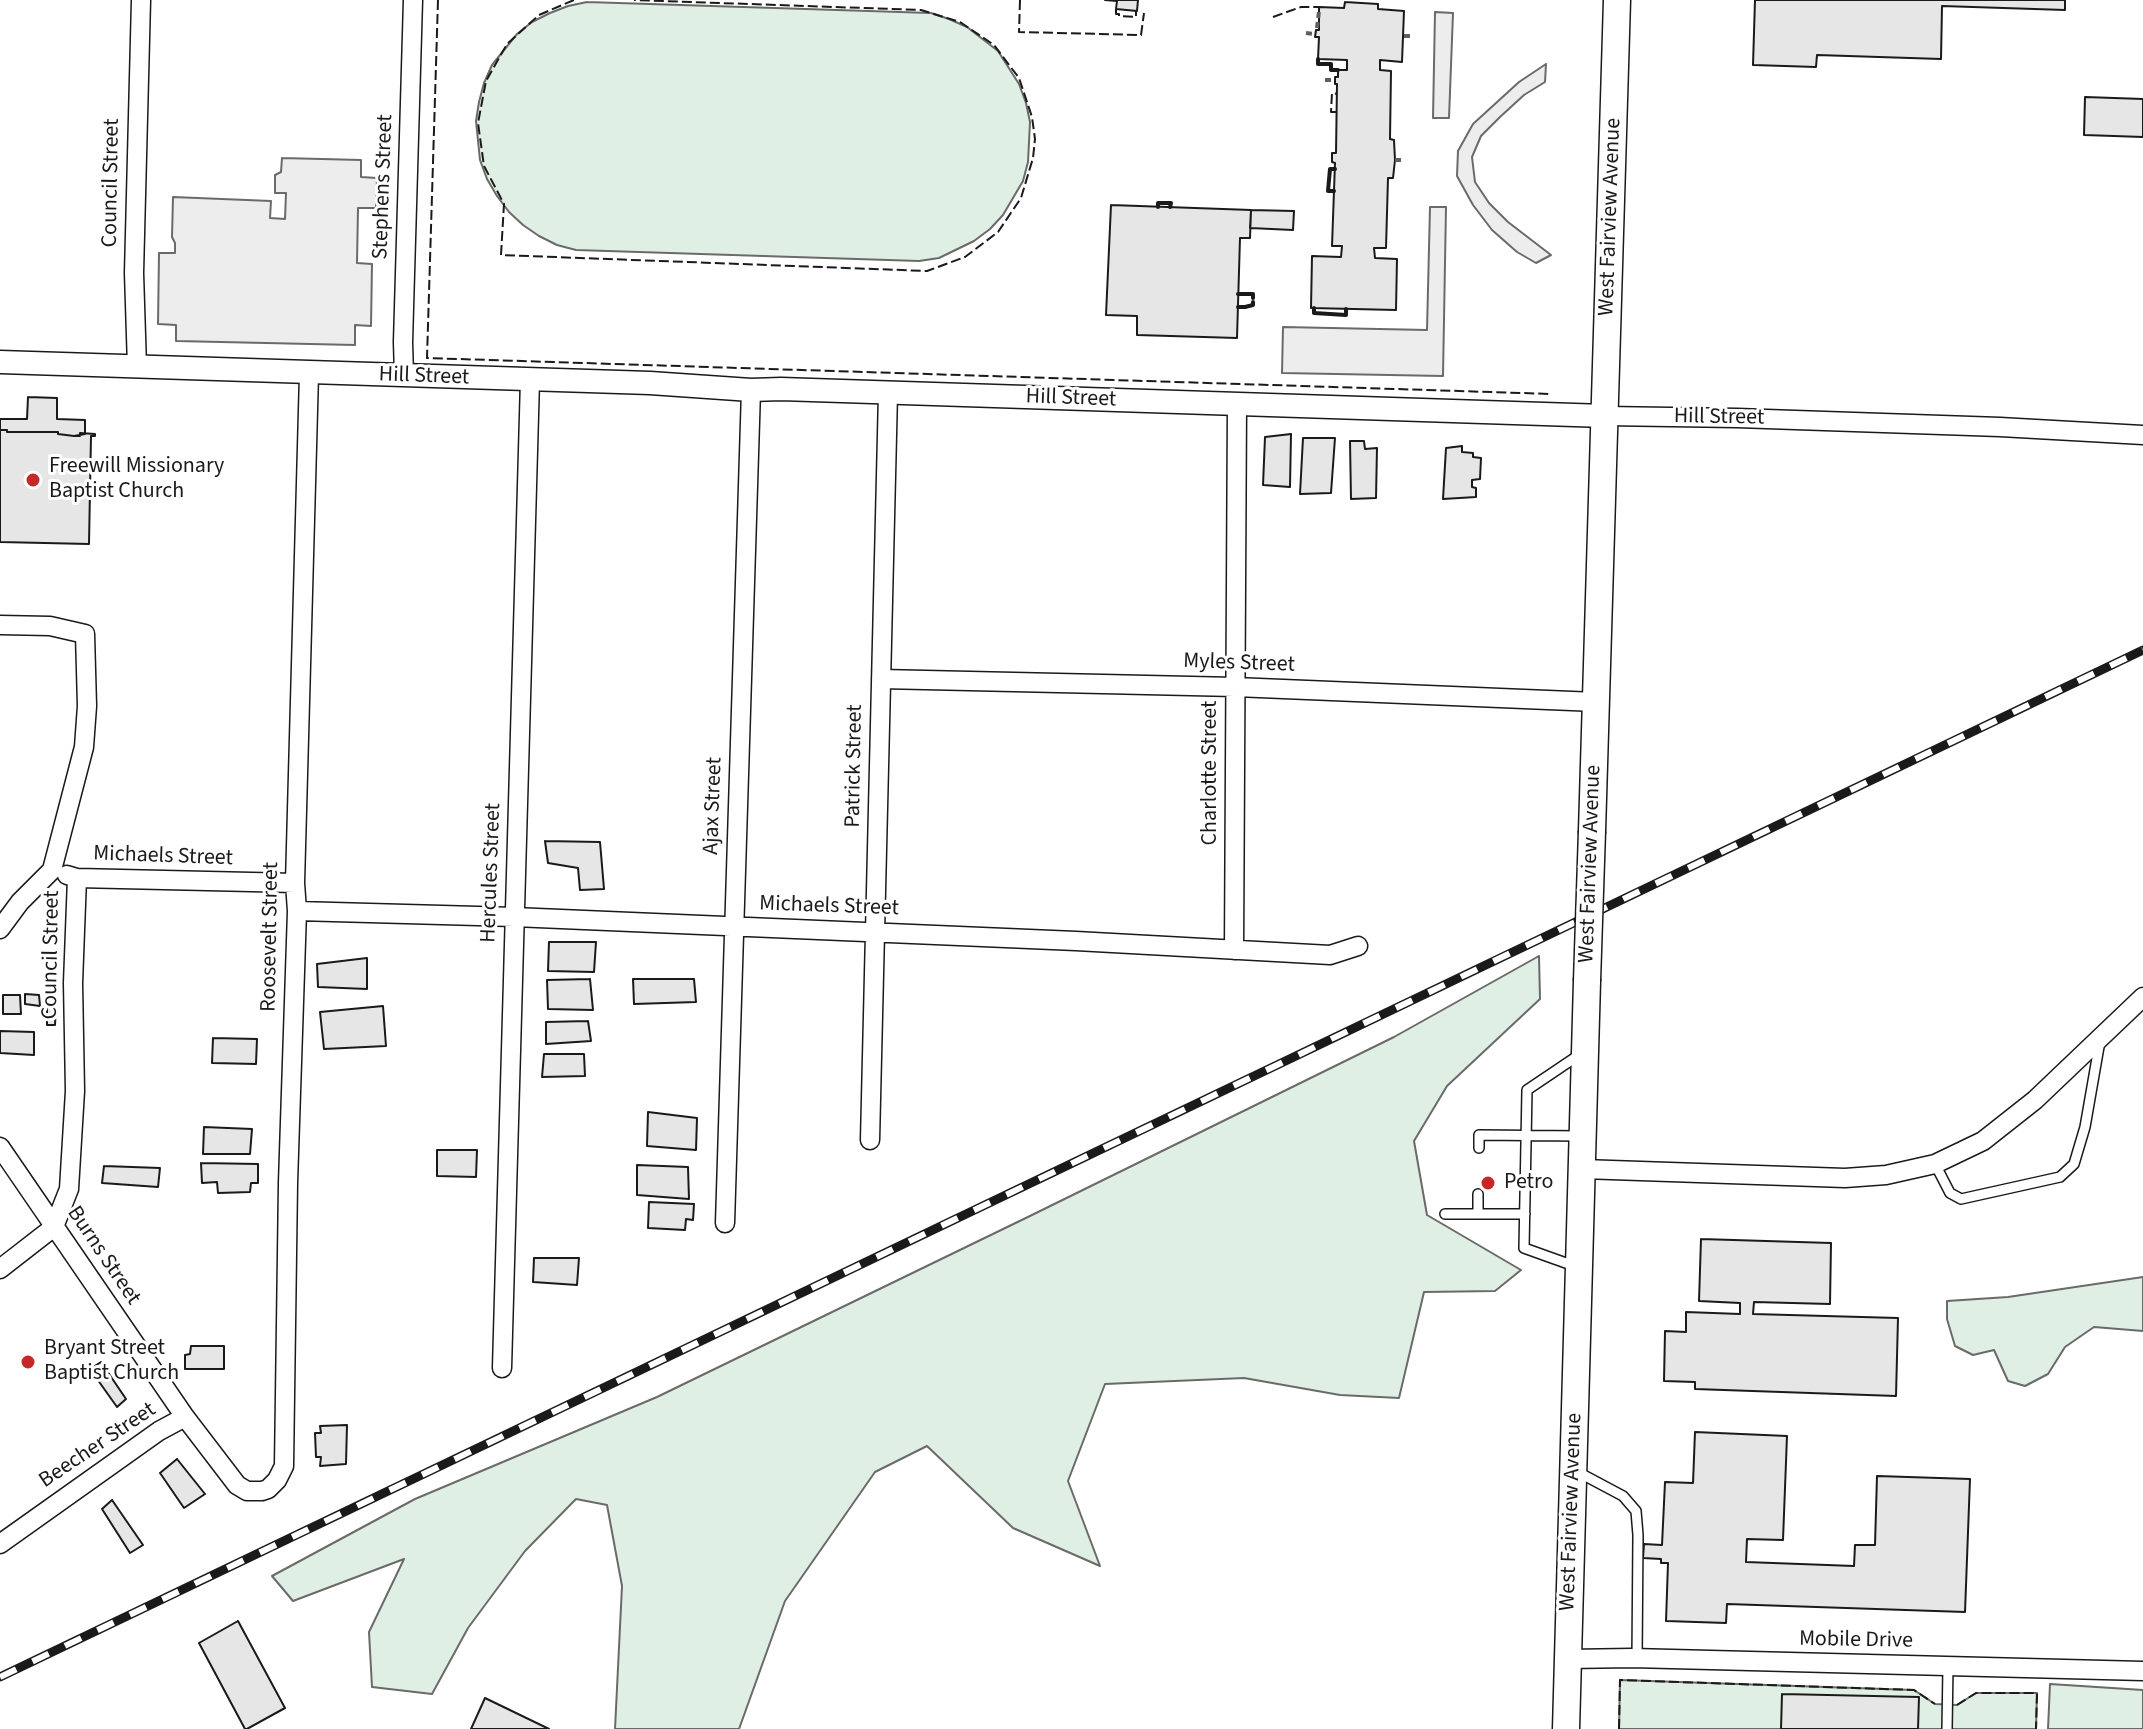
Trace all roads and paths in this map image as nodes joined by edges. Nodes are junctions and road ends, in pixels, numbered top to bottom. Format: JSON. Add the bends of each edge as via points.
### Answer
{"nodes":[{"id":1,"x":141,"y":0,"type":"edge"},
{"id":2,"x":413,"y":0,"type":"edge"},
{"id":3,"x":1617,"y":0,"type":"edge"},
{"id":4,"x":1319,"y":11,"type":"dead end"},
{"id":5,"x":1306,"y":33,"type":"dead end"},
{"id":6,"x":1404,"y":36,"type":"dead end"},
{"id":7,"x":1414,"y":36,"type":"dead end"},
{"id":8,"x":1325,"y":80,"type":"dead end"},
{"id":9,"x":1335,"y":80,"type":"dead end"},
{"id":10,"x":1395,"y":160,"type":"dead end"},
{"id":11,"x":1402,"y":160,"type":"dead end"},
{"id":12,"x":0,"y":362,"type":"edge"},
{"id":13,"x":137,"y":367,"type":"junction"},
{"id":14,"x":309,"y":374,"type":"junction"},
{"id":15,"x":404,"y":376,"type":"junction"},
{"id":16,"x":530,"y":380,"type":"junction"},
{"id":17,"x":751,"y":390,"type":"junction"},
{"id":18,"x":888,"y":393,"type":"junction"},
{"id":19,"x":1237,"y":404,"type":"junction"},
{"id":20,"x":1605,"y":416,"type":"junction"},
{"id":21,"x":2143,"y":435,"type":"edge"},
{"id":22,"x":0,"y":625,"type":"edge"},
{"id":23,"x":881,"y":679,"type":"junction"},
{"id":24,"x":1235,"y":687,"type":"junction"},
{"id":25,"x":1596,"y":702,"type":"junction"},
{"id":26,"x":52,"y":870,"type":"junction"},
{"id":27,"x":77,"y":878,"type":"junction"},
{"id":28,"x":295,"y":883,"type":"junction"},
{"id":29,"x":297,"y":911,"type":"junction"},
{"id":30,"x":514,"y":917,"type":"junction"},
{"id":31,"x":735,"y":927,"type":"junction"},
{"id":32,"x":0,"y":929,"type":"edge"},
{"id":33,"x":875,"y":933,"type":"junction"},
{"id":34,"x":1358,"y":946,"type":"dead end"},
{"id":35,"x":1234,"y":950,"type":"junction"},
{"id":36,"x":2140,"y":1003,"type":"edge"},
{"id":37,"x":2101,"y":1037,"type":"junction"},
{"id":38,"x":1585,"y":1051,"type":"junction"},
{"id":39,"x":1526,"y":1136,"type":"junction"},
{"id":40,"x":1583,"y":1136,"type":"junction"},
{"id":41,"x":870,"y":1140,"type":"dead end"},
{"id":42,"x":0,"y":1147,"type":"edge"},
{"id":43,"x":1479,"y":1148,"type":"dead end"},
{"id":44,"x":1935,"y":1164,"type":"junction"},
{"id":45,"x":1582,"y":1169,"type":"junction"},
{"id":46,"x":1478,"y":1194,"type":"dead end"},
{"id":47,"x":1445,"y":1214,"type":"dead end"},
{"id":48,"x":1478,"y":1214,"type":"junction"},
{"id":49,"x":1525,"y":1214,"type":"junction"},
{"id":50,"x":725,"y":1223,"type":"dead end"},
{"id":51,"x":54,"y":1227,"type":"junction"},
{"id":52,"x":1579,"y":1268,"type":"junction"},
{"id":53,"x":0,"y":1269,"type":"edge"},
{"id":54,"x":502,"y":1368,"type":"dead end"},
{"id":55,"x":185,"y":1417,"type":"junction"},
{"id":56,"x":1573,"y":1470,"type":"junction"},
{"id":57,"x":262,"y":1491,"type":"joint"},
{"id":58,"x":0,"y":1544,"type":"edge"},
{"id":59,"x":1568,"y":1659,"type":"junction"},
{"id":60,"x":1637,"y":1659,"type":"junction"},
{"id":61,"x":1948,"y":1667,"type":"junction"},
{"id":62,"x":2143,"y":1671,"type":"edge"},
{"id":63,"x":1566,"y":1729,"type":"edge"},
{"id":64,"x":1947,"y":1729,"type":"edge"}],
"edges":[{"from":1,"to":13,"type":"street","name":"Council Street","via":[[134,273]]},
{"from":2,"to":15,"type":"street","name":"Stephens Street"},
{"from":3,"to":20,"type":"main road","name":"West Fairview Avenue"},
{"from":4,"to":5,"type":"path","via":[[1316,31]]},
{"from":6,"to":7,"type":"path"},
{"from":8,"to":9,"type":"path"},
{"from":10,"to":11,"type":"path"},
{"from":12,"to":13,"type":"street","name":"Hill Street"},
{"from":13,"to":14,"type":"street","name":"Hill Street"},
{"from":14,"to":15,"type":"street","name":"Hill Street"},
{"from":14,"to":28,"type":"street","name":"Roosevelt Street"},
{"from":15,"to":16,"type":"street","name":"Hill Street"},
{"from":16,"to":17,"type":"street","name":"Hill Street"},
{"from":16,"to":30,"type":"street","name":"Hercules Street"},
{"from":17,"to":18,"type":"street","name":"Hill Street"},
{"from":17,"to":31,"type":"street","name":"Ajax Street"},
{"from":18,"to":19,"type":"street","name":"Hill Street"},
{"from":18,"to":23,"type":"street","name":"Patrick Street"},
{"from":19,"to":20,"type":"street","name":"Hill Street"},
{"from":19,"to":24,"type":"street","name":"Charlotte Street"},
{"from":20,"to":21,"type":"street","name":"Hill Street"},
{"from":20,"to":25,"type":"main road","name":"West Fairview Avenue"},
{"from":22,"to":26,"type":"street","name":"Council Street","via":[[50,626],[85,634],[84,747]]},
{"from":23,"to":24,"type":"street","name":"Myles Street"},
{"from":23,"to":33,"type":"street","name":"Patrick Street"},
{"from":24,"to":25,"type":"street","name":"Myles Street"},
{"from":24,"to":35,"type":"street","name":"Charlotte Street"},
{"from":25,"to":38,"type":"main road","name":"West Fairview Avenue","bridge":true},
{"from":26,"to":27,"type":"street","name":"Council Street"},
{"from":26,"to":32,"type":"street"},
{"from":27,"to":28,"type":"street","name":"Michaels Street"},
{"from":27,"to":51,"type":"street","name":"Council Street","via":[[71,1172]]},
{"from":28,"to":29,"type":"street","name":"Roosevelt Street"},
{"from":29,"to":30,"type":"street","name":"Michaels Street"},
{"from":29,"to":57,"type":"street","name":"Roosevelt Street","via":[[284,1466]]},
{"from":30,"to":31,"type":"street","name":"Michaels Street"},
{"from":30,"to":54,"type":"street","name":"Hercules Street"},
{"from":31,"to":33,"type":"street","name":"Michaels Street"},
{"from":31,"to":50,"type":"street","name":"Ajax Street"},
{"from":33,"to":35,"type":"street","name":"Michaels Street"},
{"from":33,"to":41,"type":"street","name":"Patrick Street"},
{"from":34,"to":35,"type":"street","name":"Michaels Street","via":[[1330,955]]},
{"from":36,"to":37,"type":"street"},
{"from":37,"to":44,"type":"street","via":[[1983,1141]]},
{"from":37,"to":44,"type":"lane","via":[[2074,1164],[2060,1177],[1961,1199],[1950,1193]]},
{"from":38,"to":39,"type":"lane","via":[[1527,1090]]},
{"from":38,"to":40,"type":"main road","name":"West Fairview Avenue"},
{"from":39,"to":40,"type":"lane"},
{"from":39,"to":43,"type":"lane","via":[[1479,1135]]},
{"from":39,"to":49,"type":"lane"},
{"from":40,"to":45,"type":"main road","name":"West Fairview Avenue"},
{"from":42,"to":51,"type":"street","name":"Burns Street"},
{"from":44,"to":45,"type":"street","via":[[1845,1178]]},
{"from":45,"to":52,"type":"main road","name":"West Fairview Avenue"},
{"from":46,"to":48,"type":"lane"},
{"from":47,"to":48,"type":"lane"},
{"from":48,"to":49,"type":"lane"},
{"from":49,"to":52,"type":"lane","via":[[1524,1248]]},
{"from":51,"to":53,"type":"street"},
{"from":51,"to":55,"type":"street","name":"Burns Street"},
{"from":52,"to":56,"type":"main road","name":"West Fairview Avenue"},
{"from":55,"to":57,"type":"street","name":"Burns Street","via":[[237,1485]]},
{"from":55,"to":58,"type":"street","name":"Beecher Street"},
{"from":56,"to":59,"type":"main road","name":"West Fairview Avenue"},
{"from":56,"to":60,"type":"lane","via":[[1623,1496],[1636,1511]]},
{"from":59,"to":60,"type":"street","name":"Mobile Drive"},
{"from":59,"to":63,"type":"main road","name":"West Fairview Avenue"},
{"from":60,"to":61,"type":"street","name":"Mobile Drive"},
{"from":61,"to":62,"type":"street","name":"Mobile Drive"},
{"from":61,"to":64,"type":"lane"}]}
